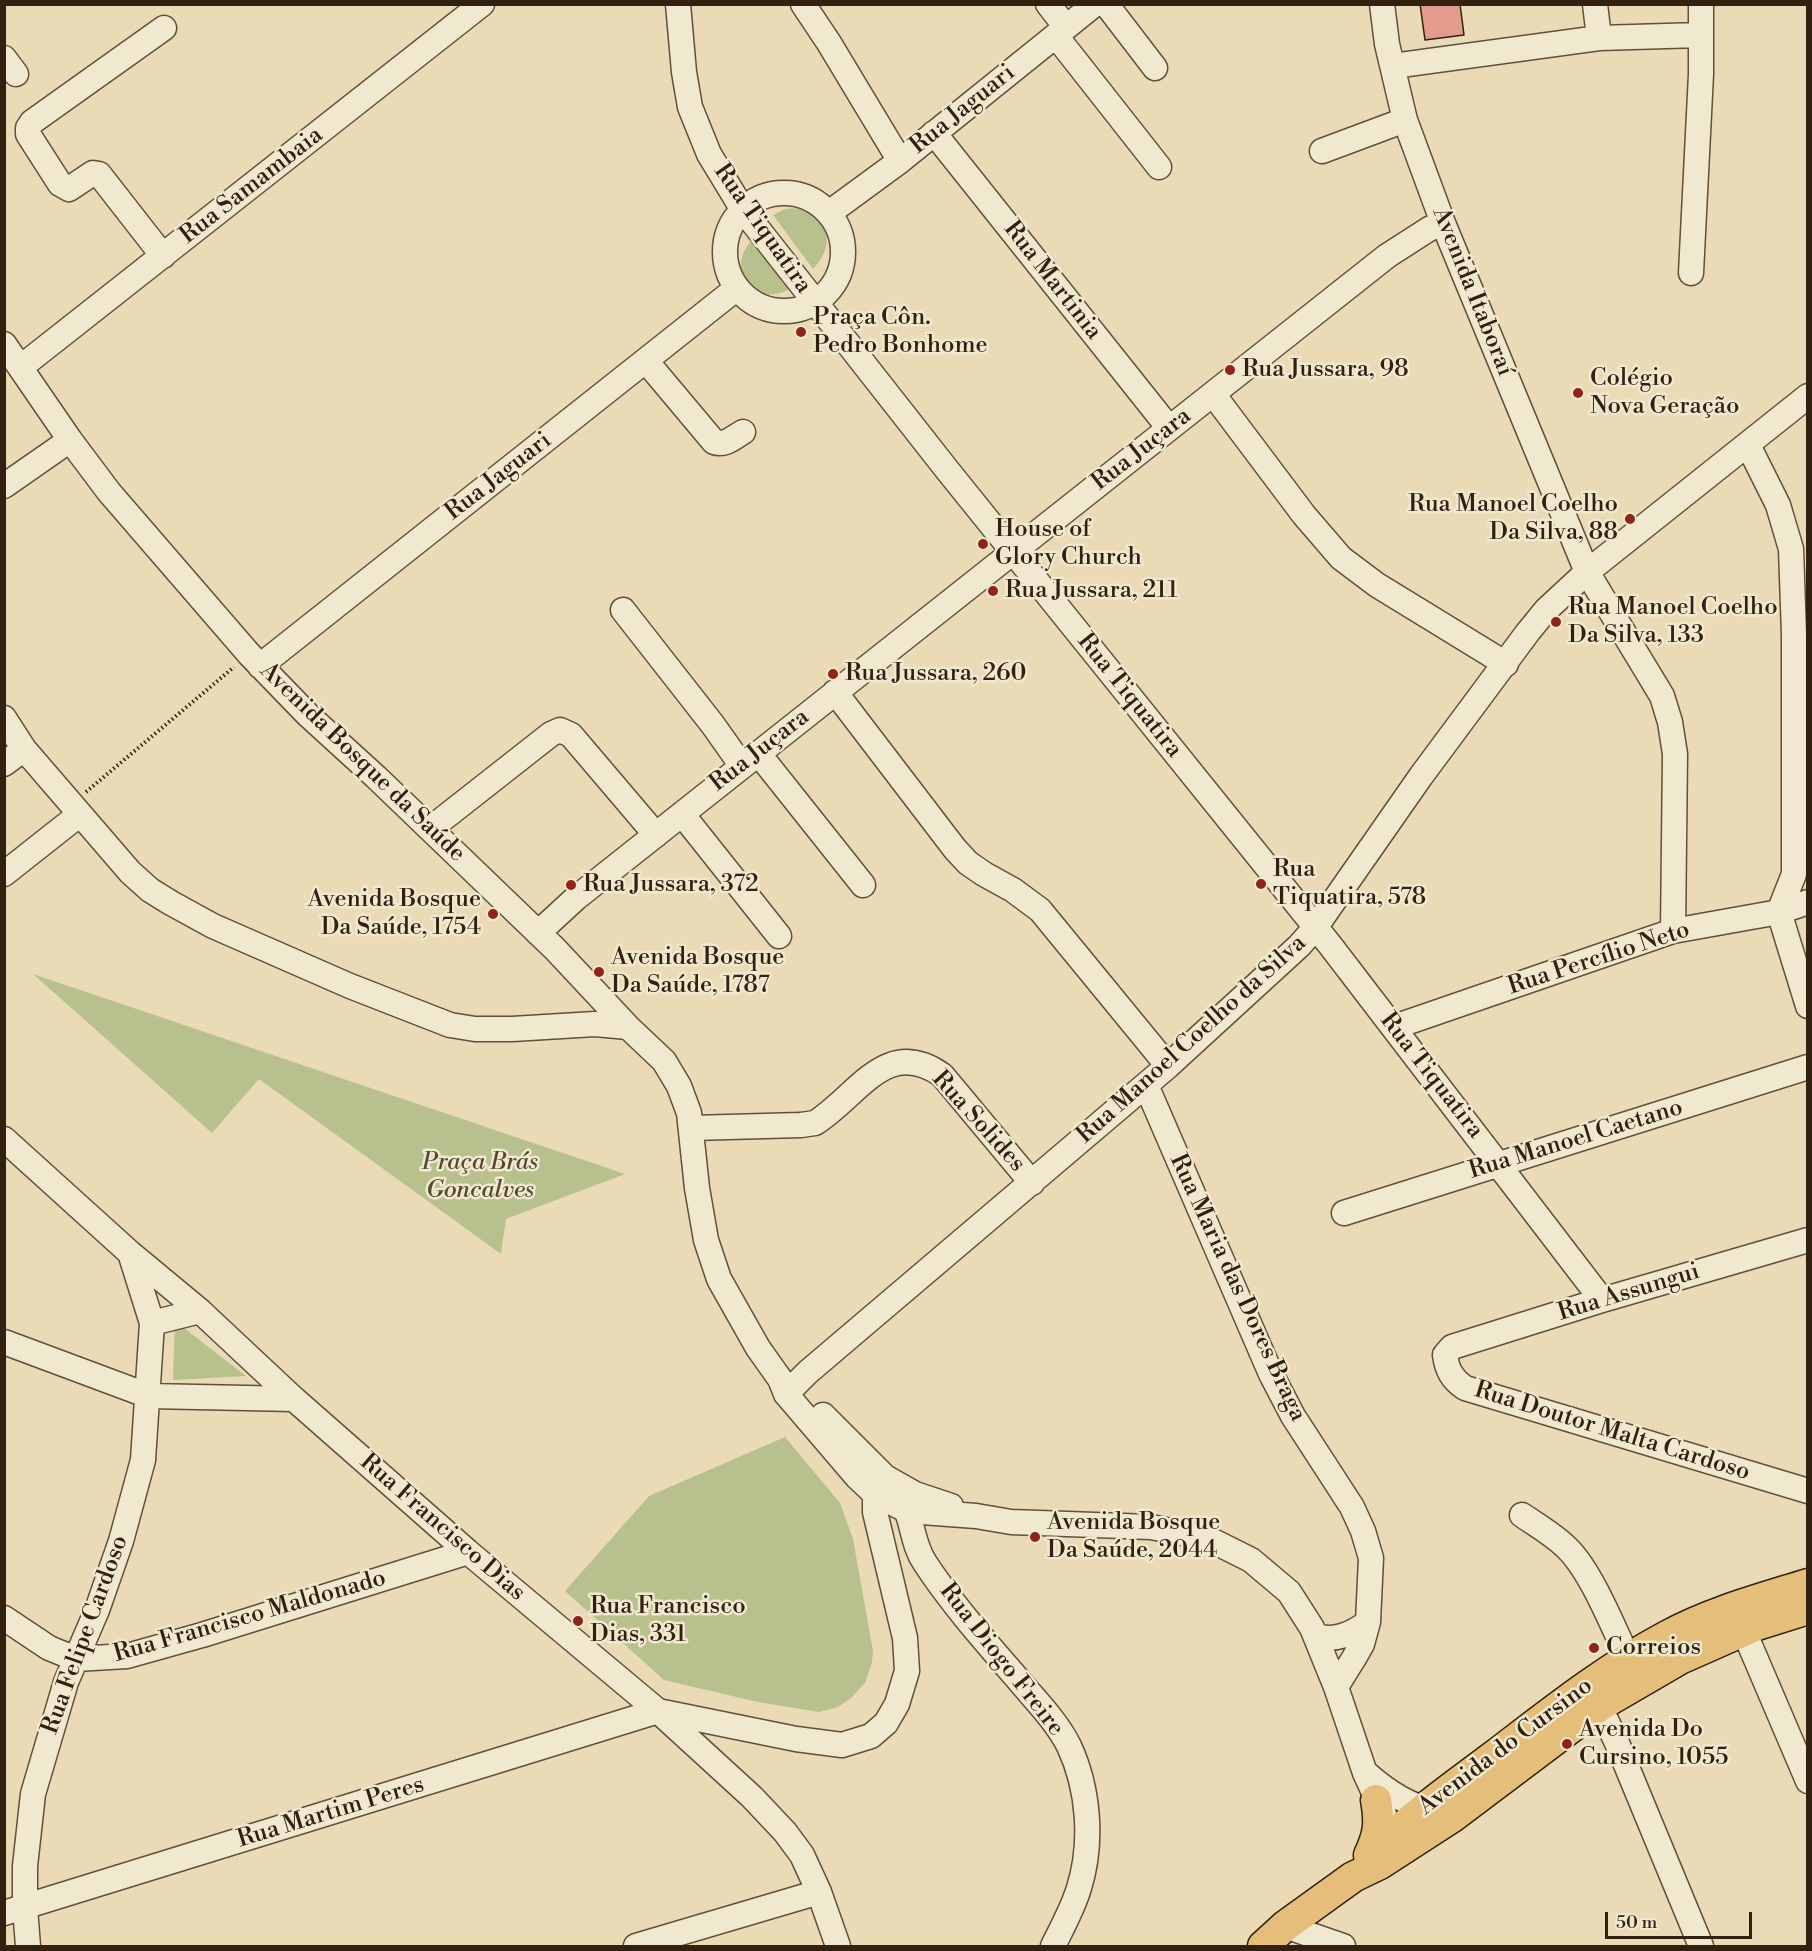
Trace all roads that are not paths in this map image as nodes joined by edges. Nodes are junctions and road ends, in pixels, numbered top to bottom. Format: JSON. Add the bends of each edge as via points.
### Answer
{"nodes":[{"id":1,"x":482,"y":4,"type":"edge"},
{"id":2,"x":678,"y":4,"type":"edge"},
{"id":3,"x":802,"y":4,"type":"edge"},
{"id":4,"x":1048,"y":4,"type":"edge"},
{"id":5,"x":1095,"y":4,"type":"edge"},
{"id":6,"x":1106,"y":4,"type":"edge"},
{"id":7,"x":1382,"y":4,"type":"edge"},
{"id":8,"x":1595,"y":4,"type":"edge"},
{"id":9,"x":1701,"y":4,"type":"edge"},
{"id":10,"x":164,"y":28,"type":"dead end"},
{"id":11,"x":1061,"y":31,"type":"junction"},
{"id":12,"x":1700,"y":35,"type":"junction"},
{"id":13,"x":1599,"y":38,"type":"junction"},
{"id":14,"x":1393,"y":66,"type":"junction"},
{"id":15,"x":1155,"y":68,"type":"dead end"},
{"id":16,"x":1405,"y":120,"type":"junction"},
{"id":17,"x":934,"y":133,"type":"junction"},
{"id":18,"x":1322,"y":151,"type":"dead end"},
{"id":19,"x":900,"y":161,"type":"junction"},
{"id":20,"x":1159,"y":167,"type":"dead end"},
{"id":21,"x":743,"y":210,"type":"junction"},
{"id":22,"x":829,"y":213,"type":"junction"},
{"id":23,"x":1443,"y":223,"type":"junction"},
{"id":24,"x":163,"y":256,"type":"junction"},
{"id":25,"x":1691,"y":273,"type":"dead end"},
{"id":26,"x":737,"y":288,"type":"junction"},
{"id":27,"x":815,"y":303,"type":"junction"},
{"id":28,"x":4,"y":344,"type":"edge"},
{"id":29,"x":646,"y":361,"type":"junction"},
{"id":30,"x":21,"y":368,"type":"junction"},
{"id":31,"x":1213,"y":394,"type":"junction"},
{"id":32,"x":1808,"y":396,"type":"edge"},
{"id":33,"x":1169,"y":428,"type":"junction"},
{"id":34,"x":743,"y":432,"type":"dead end"},
{"id":35,"x":70,"y":440,"type":"junction"},
{"id":36,"x":1748,"y":445,"type":"junction"},
{"id":37,"x":4,"y":486,"type":"edge"},
{"id":38,"x":1013,"y":552,"type":"junction"},
{"id":39,"x":1587,"y":572,"type":"junction"},
{"id":40,"x":622,"y":610,"type":"dead end"},
{"id":41,"x":1801,"y":639,"type":"edge"},
{"id":42,"x":259,"y":659,"type":"junction"},
{"id":43,"x":1506,"y":664,"type":"junction"},
{"id":44,"x":835,"y":692,"type":"junction"},
{"id":45,"x":4,"y":718,"type":"edge"},
{"id":46,"x":24,"y":749,"type":"junction"},
{"id":47,"x":750,"y":760,"type":"junction"},
{"id":48,"x":4,"y":764,"type":"edge"},
{"id":49,"x":76,"y":809,"type":"junction"},
{"id":50,"x":682,"y":814,"type":"junction"},
{"id":51,"x":430,"y":829,"type":"junction"},
{"id":52,"x":656,"y":835,"type":"junction"},
{"id":53,"x":4,"y":874,"type":"edge"},
{"id":54,"x":863,"y":885,"type":"dead end"},
{"id":55,"x":1808,"y":902,"type":"edge"},
{"id":56,"x":1779,"y":912,"type":"junction"},
{"id":57,"x":1315,"y":928,"type":"junction"},
{"id":58,"x":1673,"y":931,"type":"junction"},
{"id":59,"x":538,"y":933,"type":"junction"},
{"id":60,"x":779,"y":936,"type":"dead end"},
{"id":61,"x":1808,"y":1006,"type":"edge"},
{"id":62,"x":628,"y":1027,"type":"junction"},
{"id":63,"x":1394,"y":1027,"type":"junction"},
{"id":64,"x":1168,"y":1066,"type":"junction"},
{"id":65,"x":1808,"y":1067,"type":"edge"},
{"id":66,"x":1146,"y":1085,"type":"junction"},
{"id":67,"x":692,"y":1128,"type":"junction"},
{"id":68,"x":4,"y":1139,"type":"edge"},
{"id":69,"x":1498,"y":1163,"type":"junction"},
{"id":70,"x":1032,"y":1183,"type":"junction"},
{"id":71,"x":1344,"y":1213,"type":"dead end"},
{"id":72,"x":1808,"y":1240,"type":"edge"},
{"id":73,"x":130,"y":1253,"type":"junction"},
{"id":74,"x":1602,"y":1300,"type":"junction"},
{"id":75,"x":200,"y":1311,"type":"junction"},
{"id":76,"x":152,"y":1323,"type":"junction"},
{"id":77,"x":4,"y":1342,"type":"edge"},
{"id":78,"x":1452,"y":1347,"type":"joint"},
{"id":79,"x":787,"y":1386,"type":"junction"},
{"id":80,"x":149,"y":1396,"type":"junction"},
{"id":81,"x":294,"y":1399,"type":"junction"},
{"id":82,"x":884,"y":1484,"type":"junction"},
{"id":83,"x":1808,"y":1491,"type":"edge"},
{"id":84,"x":908,"y":1511,"type":"junction"},
{"id":85,"x":1522,"y":1515,"type":"dead end"},
{"id":86,"x":976,"y":1516,"type":"junction"},
{"id":87,"x":468,"y":1552,"type":"junction"},
{"id":88,"x":933,"y":1575,"type":"junction"},
{"id":89,"x":892,"y":1578,"type":"junction"},
{"id":90,"x":1808,"y":1584,"type":"edge"},
{"id":91,"x":1808,"y":1609,"type":"edge"},
{"id":92,"x":4,"y":1618,"type":"edge"},
{"id":93,"x":1739,"y":1619,"type":"junction"},
{"id":94,"x":1368,"y":1622,"type":"junction"},
{"id":95,"x":1315,"y":1635,"type":"junction"},
{"id":96,"x":76,"y":1659,"type":"junction"},
{"id":97,"x":1634,"y":1671,"type":"junction"},
{"id":98,"x":1336,"y":1687,"type":"junction"},
{"id":99,"x":1595,"y":1695,"type":"junction"},
{"id":100,"x":658,"y":1712,"type":"junction"},
{"id":101,"x":1365,"y":1773,"type":"junction"},
{"id":102,"x":1808,"y":1781,"type":"edge"},
{"id":103,"x":1376,"y":1800,"type":"junction"},
{"id":104,"x":1437,"y":1814,"type":"junction"},
{"id":105,"x":1408,"y":1835,"type":"junction"},
{"id":106,"x":1360,"y":1869,"type":"junction"},
{"id":107,"x":819,"y":1892,"type":"junction"},
{"id":108,"x":15,"y":1911,"type":"edge"},
{"id":109,"x":1285,"y":1926,"type":"junction"},
{"id":110,"x":28,"y":1947,"type":"edge"},
{"id":111,"x":636,"y":1947,"type":"edge"},
{"id":112,"x":838,"y":1947,"type":"edge"},
{"id":113,"x":1053,"y":1947,"type":"edge"},
{"id":114,"x":1263,"y":1947,"type":"edge"},
{"id":115,"x":1343,"y":1947,"type":"edge"},
{"id":116,"x":1701,"y":1947,"type":"edge"}],
"edges":[{"from":1,"to":24,"type":"street","name":"Rua Samambaia"},
{"from":2,"to":21,"type":"street","name":"Rua Tiquatira","via":[[690,107],[709,154]]},
{"from":3,"to":19,"type":"street"},
{"from":4,"to":11,"type":"street"},
{"from":5,"to":11,"type":"street","name":"Rua Jaguari"},
{"from":6,"to":15,"type":"street"},
{"from":7,"to":14,"type":"street","name":"Avenida Itaboraí"},
{"from":8,"to":13,"type":"street"},
{"from":9,"to":12,"type":"street"},
{"from":10,"to":24,"type":"street","via":[[28,128],[60,184],[69,189],[93,173],[99,174]]},
{"from":11,"to":17,"type":"street","name":"Rua Jaguari"},
{"from":11,"to":20,"type":"street"},
{"from":12,"to":13,"type":"street"},
{"from":12,"to":25,"type":"street"},
{"from":13,"to":14,"type":"street"},
{"from":14,"to":16,"type":"street","name":"Avenida Itaboraí"},
{"from":16,"to":18,"type":"street"},
{"from":16,"to":23,"type":"street","name":"Avenida Itaboraí"},
{"from":17,"to":19,"type":"street","name":"Rua Jaguari"},
{"from":17,"to":33,"type":"street","name":"Rua Martinia"},
{"from":19,"to":22,"type":"street","name":"Rua Jaguari"},
{"from":21,"to":22,"type":"street","via":[[763,197],[788,193],[811,199]]},
{"from":21,"to":26,"type":"street","via":[[730,227],[725,248],[728,269]]},
{"from":21,"to":27,"type":"street","name":"Rua Tiquatira"},
{"from":22,"to":27,"type":"street","via":[[842,237],[843,263],[833,286]]},
{"from":23,"to":31,"type":"street","name":"Rua Juçara","via":[[1387,256]]},
{"from":23,"to":39,"type":"street","name":"Avenida Itaboraí"},
{"from":24,"to":30,"type":"street","name":"Rua Samambaia"},
{"from":26,"to":27,"type":"street","via":[[755,303],[776,312],[800,310]]},
{"from":26,"to":29,"type":"street","name":"Rua Jaguari"},
{"from":27,"to":38,"type":"street","name":"Rua Tiquatira"},
{"from":28,"to":30,"type":"street","name":"Avenida Bosque da Saúde"},
{"from":29,"to":34,"type":"street","via":[[714,442],[726,443]]},
{"from":29,"to":42,"type":"street","name":"Rua Jaguari"},
{"from":30,"to":35,"type":"street","name":"Avenida Bosque da Saúde"},
{"from":31,"to":33,"type":"street","name":"Rua Juçara"},
{"from":31,"to":43,"type":"street","via":[[1341,558],[1377,585]]},
{"from":32,"to":36,"type":"street","name":"Rua Manoel Coelho da Silva"},
{"from":33,"to":38,"type":"street","name":"Rua Juçara"},
{"from":35,"to":37,"type":"street"},
{"from":35,"to":42,"type":"street","name":"Avenida Bosque da Saúde","via":[[158,551]]},
{"from":36,"to":39,"type":"street","name":"Rua Manoel Coelho da Silva"},
{"from":36,"to":41,"type":"street","via":[[1786,528]]},
{"from":38,"to":44,"type":"street","name":"Rua Juçara"},
{"from":38,"to":57,"type":"street","name":"Rua Tiquatira"},
{"from":39,"to":43,"type":"street","name":"Rua Manoel Coelho da Silva","via":[[1546,610]]},
{"from":39,"to":58,"type":"street","name":"Avenida Itaboraí","via":[[1662,696],[1670,722],[1675,754]]},
{"from":40,"to":47,"type":"street","via":[[713,725]]},
{"from":41,"to":56,"type":"street","via":[[1794,874]]},
{"from":42,"to":51,"type":"street","name":"Avenida Bosque da Saúde","via":[[318,709],[376,777]]},
{"from":43,"to":57,"type":"street","name":"Rua Manoel Coelho da Silva","via":[[1420,776]]},
{"from":44,"to":47,"type":"street","name":"Rua Juçara"},
{"from":44,"to":64,"type":"street","via":[[955,849],[976,868],[1040,910]]},
{"from":45,"to":46,"type":"street"},
{"from":46,"to":48,"type":"street"},
{"from":46,"to":49,"type":"street"},
{"from":47,"to":50,"type":"street","name":"Rua Juçara"},
{"from":47,"to":54,"type":"street"},
{"from":49,"to":53,"type":"street"},
{"from":49,"to":62,"type":"street","via":[[150,890],[224,931],[350,986],[450,1025],[475,1029],[595,1024]]},
{"from":50,"to":52,"type":"street","name":"Rua Juçara"},
{"from":50,"to":60,"type":"street"},
{"from":51,"to":52,"type":"street","via":[[560,730],[571,735]]},
{"from":51,"to":59,"type":"street","name":"Avenida Bosque da Saúde"},
{"from":52,"to":59,"type":"street","name":"Rua Juçara"},
{"from":55,"to":56,"type":"street","name":"Rua Percílio Neto"},
{"from":56,"to":58,"type":"street","name":"Rua Percílio Neto"},
{"from":56,"to":61,"type":"street"},
{"from":57,"to":63,"type":"street","name":"Rua Tiquatira"},
{"from":57,"to":64,"type":"street","name":"Rua Manoel Coelho da Silva","via":[[1279,966]]},
{"from":58,"to":63,"type":"street","name":"Rua Percílio Neto"},
{"from":59,"to":62,"type":"street","name":"Avenida Bosque da Saúde"},
{"from":62,"to":67,"type":"street","name":"Avenida Bosque da Saúde","via":[[664,1061],[679,1086]]},
{"from":63,"to":69,"type":"street","name":"Rua Tiquatira"},
{"from":64,"to":66,"type":"street","name":"Rua Manoel Coelho da Silva"},
{"from":65,"to":69,"type":"street","name":"Rua Manoel Caetano"},
{"from":66,"to":70,"type":"street","name":"Rua Manoel Coelho da Silva"},
{"from":66,"to":94,"type":"street","name":"Rua Maria das Dores Braga","via":[[1271,1374],[1363,1531],[1371,1558]]},
{"from":67,"to":70,"type":"street","name":"Rua Solides","via":[[814,1123],[885,1067],[914,1061],[942,1076]]},
{"from":67,"to":79,"type":"street","name":"Avenida Bosque da Saúde","via":[[706,1240],[719,1279],[758,1348]]},
{"from":68,"to":73,"type":"street","name":"Rua Francisco Dias"},
{"from":69,"to":71,"type":"street","name":"Rua Manoel Caetano"},
{"from":69,"to":74,"type":"street","name":"Rua Tiquatira"},
{"from":70,"to":79,"type":"street","name":"Rua Manoel Coelho da Silva"},
{"from":72,"to":74,"type":"street","name":"Rua Assungui"},
{"from":73,"to":75,"type":"street","name":"Rua Francisco Dias"},
{"from":73,"to":76,"type":"street","name":"Rua Felipe Cardoso"},
{"from":74,"to":78,"type":"street","name":"Rua Assungui"},
{"from":75,"to":76,"type":"street"},
{"from":75,"to":81,"type":"street","name":"Rua Francisco Dias"},
{"from":76,"to":80,"type":"street","name":"Rua Felipe Cardoso"},
{"from":77,"to":80,"type":"street"},
{"from":78,"to":83,"type":"street","name":"Rua Doutor Malta Cardoso","via":[[1445,1355],[1446,1365],[1451,1376],[1465,1388]]},
{"from":79,"to":82,"type":"street","name":"Avenida Bosque da Saúde","via":[[857,1478]]},
{"from":80,"to":81,"type":"street"},
{"from":80,"to":96,"type":"street","name":"Rua Felipe Cardoso","via":[[142,1460],[127,1521]]},
{"from":81,"to":87,"type":"street","name":"Rua Francisco Dias"},
{"from":82,"to":84,"type":"street","name":"Avenida Bosque da Saúde"},
{"from":82,"to":86,"type":"street","name":"Avenida Bosque da Saúde"},
{"from":82,"to":89,"type":"street","via":[[875,1512]]},
{"from":84,"to":86,"type":"street","name":"Avenida Bosque da Saúde"},
{"from":84,"to":88,"type":"street","name":"Rua Diogo Freire","via":[[918,1550]]},
{"from":85,"to":97,"type":"street","via":[[1551,1534],[1583,1569]]},
{"from":86,"to":95,"type":"street","name":"Avenida Bosque da Saúde","via":[[1011,1522],[1151,1527],[1207,1538],[1251,1560],[1289,1593]]},
{"from":87,"to":96,"type":"street","name":"Rua Francisco Maldonado","via":[[127,1656]]},
{"from":87,"to":100,"type":"street","name":"Rua Francisco Dias"},
{"from":88,"to":89,"type":"street","via":[[915,1568]]},
{"from":88,"to":113,"type":"street","name":"Rua Diogo Freire","via":[[1052,1719],[1078,1769],[1085,1796],[1086,1858],[1079,1889]]},
{"from":89,"to":100,"type":"street","via":[[905,1638],[907,1671],[897,1704],[886,1723],[871,1736],[842,1745]]},
{"from":90,"to":93,"type":"main road","name":"Avenida do Cursino"},
{"from":91,"to":93,"type":"main road","name":"Avenida do Cursino"},
{"from":92,"to":96,"type":"street","name":"Rua Francisco Maldonado","via":[[49,1648]]},
{"from":93,"to":97,"type":"main road","name":"Avenida do Cursino","via":[[1668,1635]]},
{"from":93,"to":102,"type":"street"},
{"from":94,"to":95,"type":"street","via":[[1344,1636],[1327,1639]]},
{"from":94,"to":98,"type":"street","name":"Rua Maria das Dores Braga","via":[[1358,1651]]},
{"from":95,"to":98,"type":"street","name":"Avenida Bosque da Saúde"},
{"from":96,"to":108,"type":"street","name":"Rua Felipe Cardoso","via":[[33,1794],[26,1866]]},
{"from":97,"to":99,"type":"main road","name":"Avenida do Cursino"},
{"from":98,"to":101,"type":"street","name":"Avenida Bosque da Saúde"},
{"from":99,"to":104,"type":"main road","name":"Avenida do Cursino"},
{"from":99,"to":116,"type":"street"},
{"from":100,"to":107,"type":"street","name":"Rua Francisco Dias","via":[[785,1832],[802,1855]]},
{"from":100,"to":108,"type":"street","name":"Rua Martim Peres"},
{"from":101,"to":103,"type":"street","name":"Avenida Bosque da Saúde"},
{"from":101,"to":104,"type":"street","via":[[1396,1797]]},
{"from":103,"to":105,"type":"street","name":"Avenida Bosque da Saúde","via":[[1389,1823]]},
{"from":103,"to":106,"type":"main road","via":[[1377,1836]]},
{"from":104,"to":105,"type":"main road","name":"Avenida do Cursino"},
{"from":105,"to":106,"type":"main road","name":"Avenida do Cursino","via":[[1380,1864]]},
{"from":106,"to":109,"type":"main road","name":"Avenida do Cursino"},
{"from":107,"to":111,"type":"street"},
{"from":107,"to":112,"type":"street","name":"Rua Francisco Dias"},
{"from":108,"to":110,"type":"street","name":"Rua Felipe Cardoso"},
{"from":109,"to":114,"type":"main road","name":"Avenida do Cursino"},
{"from":109,"to":115,"type":"street"}]}
